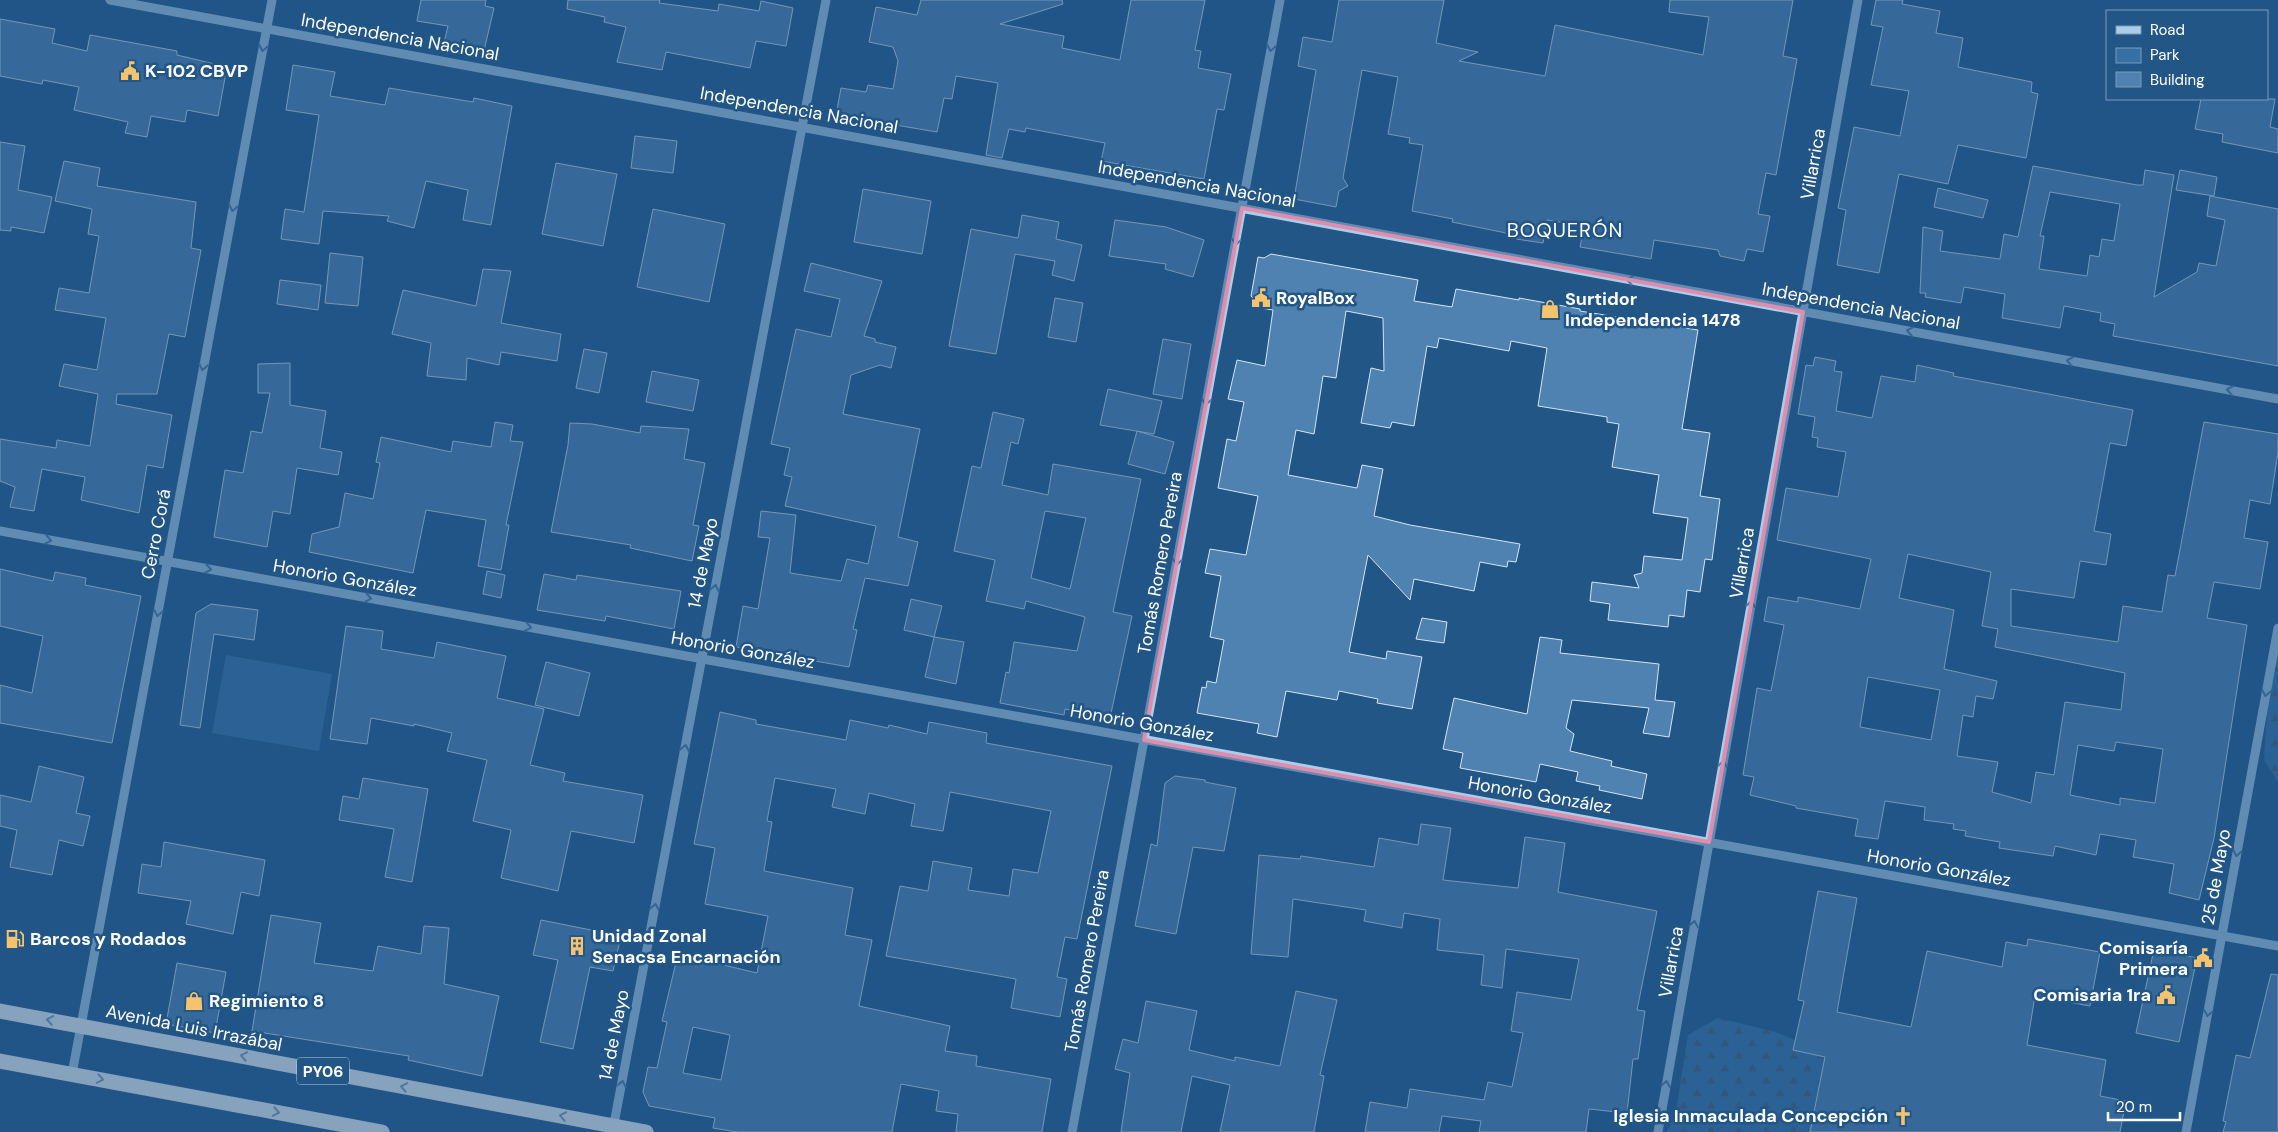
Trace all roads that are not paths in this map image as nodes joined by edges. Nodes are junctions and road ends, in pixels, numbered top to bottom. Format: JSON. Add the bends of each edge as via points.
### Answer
{"nodes":[{"id":1,"x":110,"y":0,"type":"edge"},
{"id":2,"x":272,"y":0,"type":"edge"},
{"id":3,"x":826,"y":0,"type":"edge"},
{"id":4,"x":1280,"y":0,"type":"edge"},
{"id":5,"x":1858,"y":0,"type":"edge"},
{"id":6,"x":266,"y":29,"type":"junction"},
{"id":7,"x":802,"y":127,"type":"junction"},
{"id":8,"x":1242,"y":208,"type":"junction"},
{"id":9,"x":1803,"y":312,"type":"junction"},
{"id":10,"x":2278,"y":399,"type":"edge"},
{"id":11,"x":0,"y":532,"type":"edge"},
{"id":12,"x":167,"y":562,"type":"junction"},
{"id":13,"x":2278,"y":628,"type":"edge"},
{"id":14,"x":702,"y":659,"type":"junction"},
{"id":15,"x":1144,"y":740,"type":"junction"},
{"id":16,"x":1709,"y":842,"type":"junction"},
{"id":17,"x":2222,"y":935,"type":"junction"},
{"id":18,"x":2278,"y":946,"type":"edge"},
{"id":19,"x":0,"y":1011,"type":"edge"},
{"id":20,"x":82,"y":1025,"type":"junction"},
{"id":21,"x":0,"y":1061,"type":"edge"},
{"id":22,"x":72,"y":1074,"type":"junction"},
{"id":23,"x":613,"y":1129,"type":"edge"},
{"id":24,"x":360,"y":1130,"type":"edge"},
{"id":25,"x":382,"y":1132,"type":"edge"},
{"id":26,"x":646,"y":1132,"type":"edge"},
{"id":27,"x":1072,"y":1132,"type":"edge"},
{"id":28,"x":1658,"y":1132,"type":"edge"},
{"id":29,"x":2186,"y":1132,"type":"edge"}],
"edges":[{"from":1,"to":6,"type":"street","name":"Independencia Nacional"},
{"from":2,"to":6,"type":"street","name":"Cerro Corá"},
{"from":3,"to":7,"type":"street","name":"14 de Mayo"},
{"from":4,"to":8,"type":"street","name":"Tomás Romero Pereira","one_way":true},
{"from":5,"to":9,"type":"street","name":"Villarrica"},
{"from":6,"to":7,"type":"street","name":"Independencia Nacional"},
{"from":6,"to":12,"type":"street","name":"Cerro Corá","one_way":true},
{"from":7,"to":8,"type":"street","name":"Independencia Nacional"},
{"from":14,"to":7,"type":"street","name":"14 de Mayo","one_way":true},
{"from":9,"to":8,"type":"street","name":"Independencia Nacional","one_way":true},
{"from":8,"to":15,"type":"street","name":"Tomás Romero Pereira","one_way":true},
{"from":10,"to":9,"type":"street","name":"Independencia Nacional","one_way":true},
{"from":16,"to":9,"type":"street","name":"Villarrica","one_way":true},
{"from":11,"to":12,"type":"street","name":"Honorio González","one_way":true},
{"from":12,"to":14,"type":"street","name":"Honorio González","one_way":true},
{"from":12,"to":20,"type":"street","name":"Cerro Corá","one_way":true},
{"from":13,"to":17,"type":"street","name":"25 de Mayo","one_way":true},
{"from":14,"to":15,"type":"street","name":"Honorio González"},
{"from":23,"to":14,"type":"street","name":"14 de Mayo","one_way":true},
{"from":15,"to":16,"type":"street","name":"Honorio González"},
{"from":15,"to":27,"type":"street","name":"Tomás Romero Pereira"},
{"from":16,"to":17,"type":"street","name":"Honorio González"},
{"from":28,"to":16,"type":"street","name":"Villarrica","one_way":true},
{"from":17,"to":18,"type":"street","name":"Honorio González"},
{"from":17,"to":29,"type":"street","name":"25 de Mayo","one_way":true},
{"from":20,"to":19,"type":"highway","name":"Avenida Luis Irrazábal","number":"PY06","one_way":true},
{"from":20,"to":22,"type":"street","name":"Cerro Corá"},
{"from":23,"to":20,"type":"highway","name":"Avenida Luis Irrazábal","number":"PY06","one_way":true},
{"from":21,"to":22,"type":"highway"},
{"from":22,"to":24,"type":"highway","one_way":true},
{"from":23,"to":26,"type":"highway","name":"Avenida Luis Irrazábal","number":"PY06"},
{"from":24,"to":25,"type":"highway"}]}
